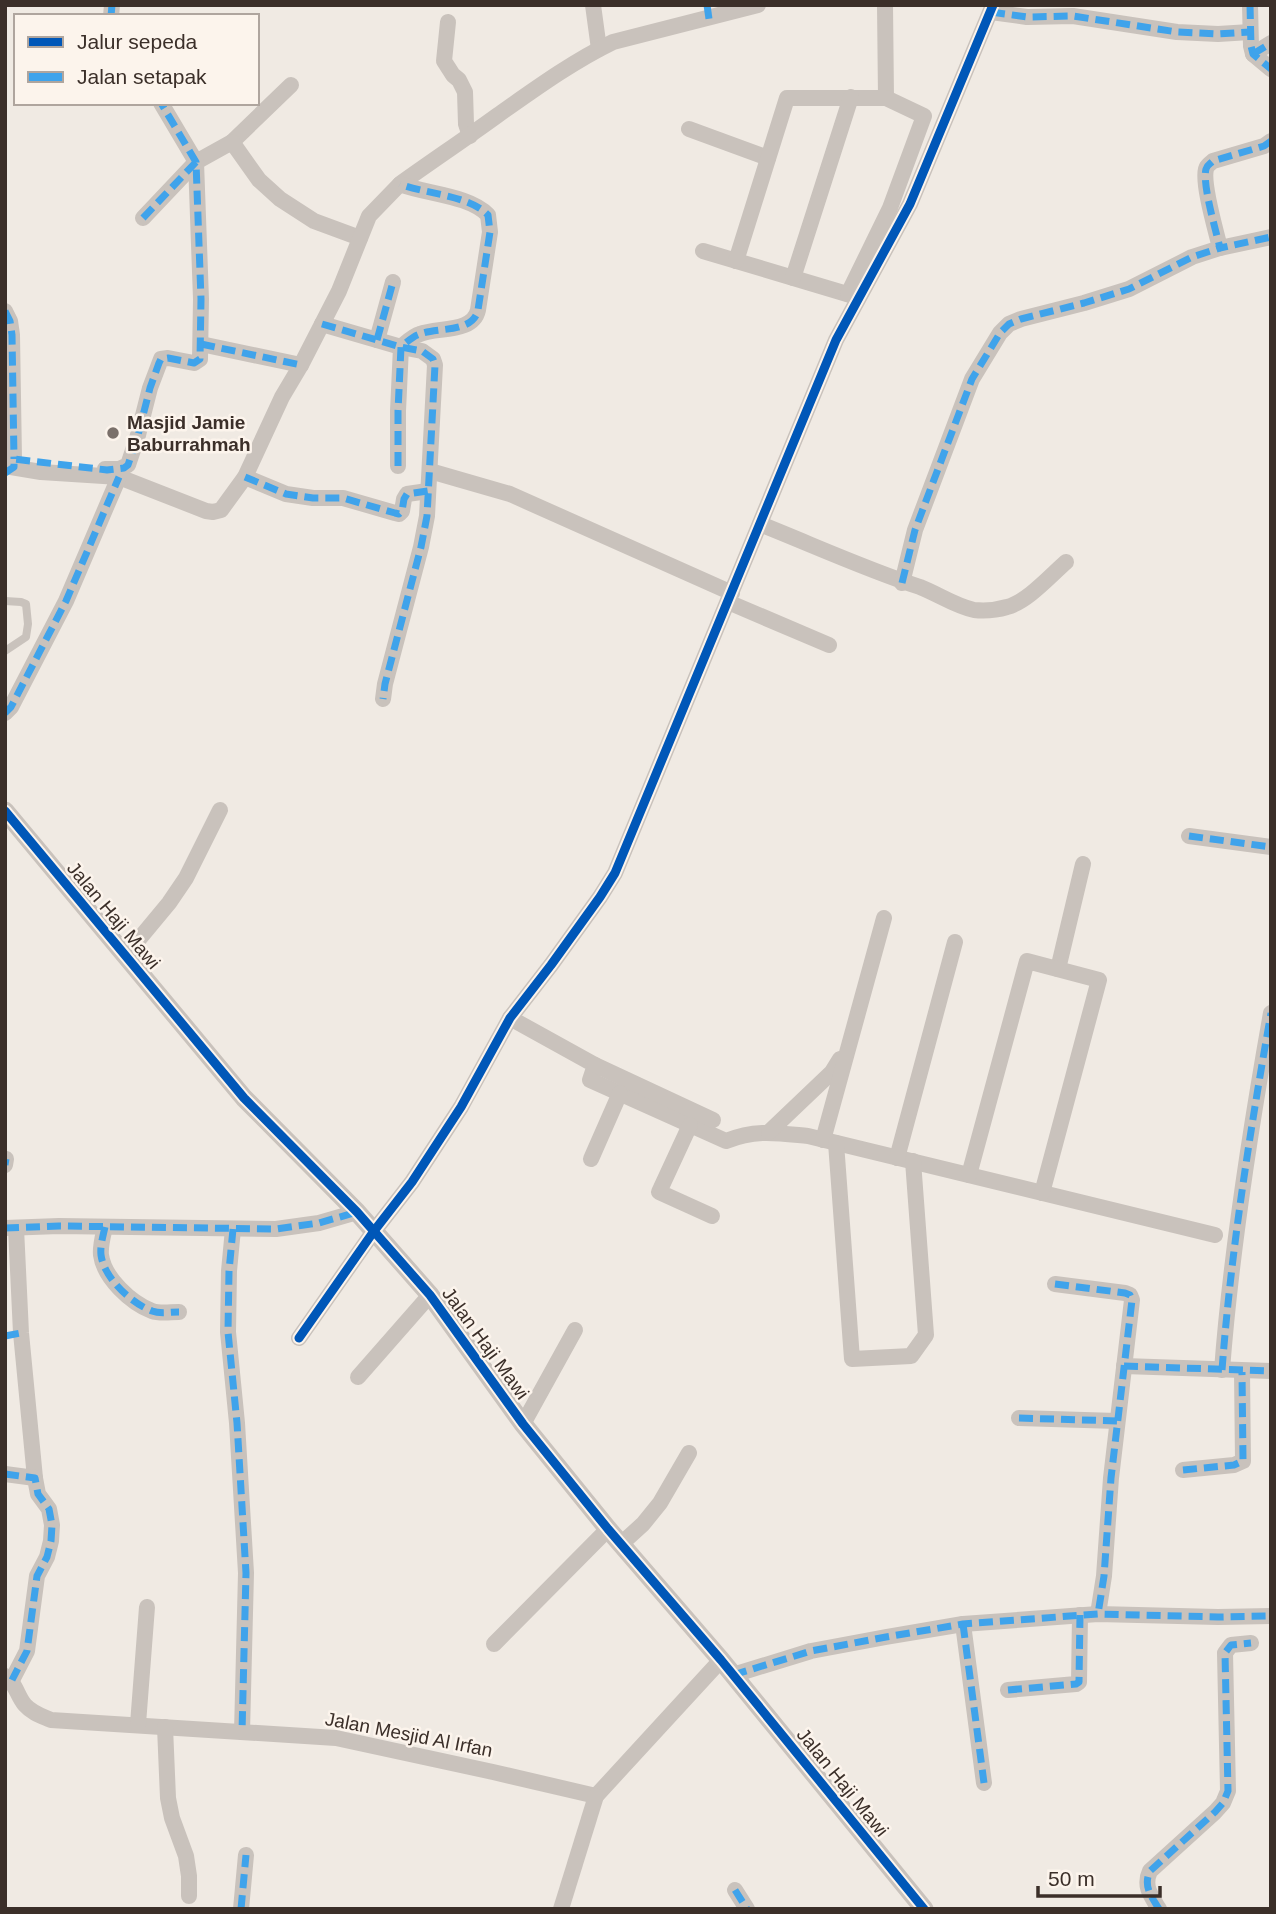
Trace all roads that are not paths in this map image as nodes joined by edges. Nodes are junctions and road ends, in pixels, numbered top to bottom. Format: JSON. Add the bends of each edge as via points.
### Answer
{"nodes":[{"id":1,"x":593,"y":5,"type":"edge"},
{"id":2,"x":758,"y":5,"type":"edge"},
{"id":3,"x":885,"y":5,"type":"edge"},
{"id":4,"x":1250,"y":5,"type":"edge"},
{"id":5,"x":992,"y":8,"type":"edge"},
{"id":6,"x":708,"y":12,"type":"edge"},
{"id":7,"x":448,"y":22,"type":"dead end"},
{"id":8,"x":1250,"y":32,"type":"junction"},
{"id":9,"x":1271,"y":43,"type":"edge"},
{"id":10,"x":599,"y":49,"type":"junction"},
{"id":11,"x":1253,"y":54,"type":"junction"},
{"id":12,"x":1271,"y":69,"type":"edge"},
{"id":13,"x":291,"y":85,"type":"dead end"},
{"id":14,"x":851,"y":97,"type":"junction"},
{"id":15,"x":886,"y":97,"type":"junction"},
{"id":16,"x":162,"y":105,"type":"edge"},
{"id":17,"x":689,"y":129,"type":"dead end"},
{"id":18,"x":470,"y":136,"type":"junction"},
{"id":19,"x":1271,"y":141,"type":"edge"},
{"id":20,"x":232,"y":142,"type":"junction"},
{"id":21,"x":768,"y":158,"type":"junction"},
{"id":22,"x":196,"y":162,"type":"junction"},
{"id":23,"x":400,"y":184,"type":"junction"},
{"id":24,"x":143,"y":218,"type":"dead end"},
{"id":25,"x":1271,"y":237,"type":"edge"},
{"id":26,"x":360,"y":238,"type":"junction"},
{"id":27,"x":1220,"y":248,"type":"junction"},
{"id":28,"x":703,"y":251,"type":"dead end"},
{"id":29,"x":736,"y":261,"type":"junction"},
{"id":30,"x":793,"y":278,"type":"junction"},
{"id":31,"x":393,"y":282,"type":"dead end"},
{"id":32,"x":854,"y":296,"type":"junction"},
{"id":33,"x":5,"y":311,"type":"edge"},
{"id":34,"x":322,"y":324,"type":"junction"},
{"id":35,"x":377,"y":340,"type":"junction"},
{"id":36,"x":201,"y":344,"type":"junction"},
{"id":37,"x":401,"y":347,"type":"junction"},
{"id":38,"x":301,"y":365,"type":"junction"},
{"id":39,"x":11,"y":464,"type":"edge"},
{"id":40,"x":398,"y":466,"type":"dead end"},
{"id":41,"x":430,"y":471,"type":"junction"},
{"id":42,"x":119,"y":477,"type":"junction"},
{"id":43,"x":245,"y":477,"type":"junction"},
{"id":44,"x":428,"y":491,"type":"junction"},
{"id":45,"x":760,"y":524,"type":"junction"},
{"id":46,"x":1066,"y":562,"type":"dead end"},
{"id":47,"x":902,"y":583,"type":"junction"},
{"id":48,"x":730,"y":597,"type":"junction"},
{"id":49,"x":5,"y":601,"type":"edge"},
{"id":50,"x":829,"y":645,"type":"dead end"},
{"id":51,"x":5,"y":651,"type":"edge"},
{"id":52,"x":383,"y":699,"type":"dead end"},
{"id":53,"x":5,"y":713,"type":"edge"},
{"id":54,"x":220,"y":810,"type":"dead end"},
{"id":55,"x":5,"y":811,"type":"edge"},
{"id":56,"x":1189,"y":836,"type":"dead end"},
{"id":57,"x":1271,"y":847,"type":"edge"},
{"id":58,"x":1083,"y":864,"type":"dead end"},
{"id":59,"x":884,"y":918,"type":"dead end"},
{"id":60,"x":955,"y":942,"type":"dead end"},
{"id":61,"x":125,"y":956,"type":"junction"},
{"id":62,"x":1058,"y":969,"type":"junction"},
{"id":63,"x":1271,"y":1013,"type":"edge"},
{"id":64,"x":510,"y":1018,"type":"junction"},
{"id":65,"x":851,"y":1037,"type":"junction"},
{"id":66,"x":595,"y":1065,"type":"junction"},
{"id":67,"x":620,"y":1093,"type":"junction"},
{"id":68,"x":713,"y":1120,"type":"dead end"},
{"id":69,"x":690,"y":1125,"type":"junction"},
{"id":70,"x":769,"y":1132,"type":"junction"},
{"id":71,"x":830,"y":1141,"type":"junction"},
{"id":72,"x":6,"y":1159,"type":"edge"},
{"id":73,"x":591,"y":1159,"type":"dead end"},
{"id":74,"x":905,"y":1160,"type":"junction"},
{"id":75,"x":5,"y":1166,"type":"edge"},
{"id":76,"x":969,"y":1175,"type":"junction"},
{"id":77,"x":1042,"y":1193,"type":"junction"},
{"id":78,"x":357,"y":1212,"type":"junction"},
{"id":79,"x":712,"y":1216,"type":"dead end"},
{"id":80,"x":104,"y":1227,"type":"junction"},
{"id":81,"x":11,"y":1228,"type":"edge"},
{"id":82,"x":233,"y":1229,"type":"junction"},
{"id":83,"x":374,"y":1231,"type":"junction"},
{"id":84,"x":1215,"y":1235,"type":"dead end"},
{"id":85,"x":1055,"y":1284,"type":"dead end"},
{"id":86,"x":430,"y":1295,"type":"junction"},
{"id":87,"x":179,"y":1312,"type":"dead end"},
{"id":88,"x":575,"y":1330,"type":"dead end"},
{"id":89,"x":13,"y":1335,"type":"edge"},
{"id":90,"x":299,"y":1338,"type":"dead end"},
{"id":91,"x":1124,"y":1366,"type":"junction"},
{"id":92,"x":1222,"y":1370,"type":"junction"},
{"id":93,"x":1271,"y":1371,"type":"edge"},
{"id":94,"x":1242,"y":1372,"type":"junction"},
{"id":95,"x":358,"y":1377,"type":"dead end"},
{"id":96,"x":1019,"y":1418,"type":"dead end"},
{"id":97,"x":1117,"y":1421,"type":"junction"},
{"id":98,"x":523,"y":1424,"type":"junction"},
{"id":99,"x":689,"y":1453,"type":"dead end"},
{"id":100,"x":1183,"y":1470,"type":"dead end"},
{"id":101,"x":5,"y":1475,"type":"edge"},
{"id":102,"x":34,"y":1478,"type":"junction"},
{"id":103,"x":615,"y":1536,"type":"junction"},
{"id":104,"x":147,"y":1607,"type":"dead end"},
{"id":105,"x":1098,"y":1614,"type":"junction"},
{"id":106,"x":1080,"y":1615,"type":"junction"},
{"id":107,"x":1271,"y":1616,"type":"edge"},
{"id":108,"x":963,"y":1625,"type":"junction"},
{"id":109,"x":1251,"y":1643,"type":"dead end"},
{"id":110,"x":494,"y":1644,"type":"dead end"},
{"id":111,"x":727,"y":1667,"type":"junction"},
{"id":112,"x":9,"y":1678,"type":"edge"},
{"id":113,"x":1008,"y":1689,"type":"dead end"},
{"id":114,"x":138,"y":1724,"type":"junction"},
{"id":115,"x":165,"y":1727,"type":"junction"},
{"id":116,"x":242,"y":1732,"type":"junction"},
{"id":117,"x":984,"y":1783,"type":"dead end"},
{"id":118,"x":596,"y":1796,"type":"junction"},
{"id":119,"x":246,"y":1854,"type":"dead end"},
{"id":120,"x":735,"y":1889,"type":"dead end"},
{"id":121,"x":189,"y":1896,"type":"dead end"},
{"id":122,"x":241,"y":1909,"type":"edge"},
{"id":123,"x":561,"y":1909,"type":"edge"},
{"id":124,"x":747,"y":1909,"type":"edge"},
{"id":125,"x":923,"y":1909,"type":"edge"},
{"id":126,"x":1159,"y":1909,"type":"edge"}],
"edges":[{"from":1,"to":10,"type":"street"},
{"from":2,"to":6,"type":"street"},
{"from":3,"to":15,"type":"street"},
{"from":4,"to":8,"type":"street"},
{"from":5,"to":8,"type":"street","via":[[1177,32]]},
{"from":5,"to":32,"type":"street","via":[[910,204]]},
{"from":6,"to":10,"type":"street"},
{"from":7,"to":18,"type":"street","via":[[444,61],[465,92]]},
{"from":8,"to":11,"type":"street"},
{"from":9,"to":11,"type":"street"},
{"from":10,"to":18,"type":"street"},
{"from":11,"to":12,"type":"street"},
{"from":13,"to":20,"type":"street"},
{"from":14,"to":15,"type":"street"},
{"from":14,"to":21,"type":"street","via":[[787,98]]},
{"from":14,"to":30,"type":"street"},
{"from":15,"to":32,"type":"street","via":[[924,116]]},
{"from":16,"to":22,"type":"street"},
{"from":17,"to":21,"type":"street"},
{"from":18,"to":23,"type":"street"},
{"from":19,"to":27,"type":"street","via":[[1220,157],[1207,166]]},
{"from":20,"to":22,"type":"street"},
{"from":20,"to":26,"type":"street","via":[[259,180],[280,199],[314,220]]},
{"from":21,"to":29,"type":"street"},
{"from":22,"to":24,"type":"street"},
{"from":22,"to":36,"type":"street"},
{"from":23,"to":26,"type":"street","via":[[369,216]]},
{"from":23,"to":37,"type":"street","via":[[481,209],[488,215],[490,232],[475,319],[419,334]]},
{"from":25,"to":27,"type":"street"},
{"from":26,"to":34,"type":"street"},
{"from":27,"to":47,"type":"street","via":[[1169,267],[1129,289],[1021,319],[1000,333],[972,379],[915,530]]},
{"from":28,"to":29,"type":"street"},
{"from":29,"to":30,"type":"street"},
{"from":30,"to":32,"type":"street"},
{"from":31,"to":35,"type":"street"},
{"from":32,"to":45,"type":"street"},
{"from":33,"to":39,"type":"street","via":[[12,335]]},
{"from":34,"to":35,"type":"street"},
{"from":34,"to":38,"type":"street"},
{"from":35,"to":37,"type":"street"},
{"from":36,"to":38,"type":"street"},
{"from":36,"to":39,"type":"street","via":[[198,362],[161,359],[124,468]]},
{"from":37,"to":40,"type":"street"},
{"from":37,"to":41,"type":"street","via":[[422,351],[435,365]]},
{"from":38,"to":43,"type":"street"},
{"from":39,"to":42,"type":"street","via":[[41,472]]},
{"from":41,"to":44,"type":"street"},
{"from":41,"to":48,"type":"street","via":[[510,494]]},
{"from":42,"to":43,"type":"street","via":[[213,512],[221,509]]},
{"from":42,"to":53,"type":"street","via":[[66,601]]},
{"from":43,"to":44,"type":"street","via":[[286,494],[343,498],[399,514],[407,494]]},
{"from":44,"to":52,"type":"street","via":[[424,533]]},
{"from":45,"to":47,"type":"street"},
{"from":45,"to":48,"type":"street"},
{"from":46,"to":47,"type":"street","via":[[1018,603],[998,610],[974,610]]},
{"from":48,"to":50,"type":"street"},
{"from":48,"to":64,"type":"street","via":[[615,873]]},
{"from":49,"to":51,"type":"lane","via":[[26,604],[28,624],[26,638]]},
{"from":54,"to":61,"type":"street","via":[[186,878]]},
{"from":55,"to":61,"type":"street","name":"Jalan Haji Mawi"},
{"from":56,"to":57,"type":"street"},
{"from":58,"to":62,"type":"street"},
{"from":59,"to":65,"type":"street"},
{"from":60,"to":74,"type":"street"},
{"from":61,"to":78,"type":"street","name":"Jalan Haji Mawi","via":[[244,1098]]},
{"from":62,"to":76,"type":"street","via":[[1027,961]]},
{"from":62,"to":77,"type":"street","via":[[1099,980]]},
{"from":63,"to":92,"type":"street","via":[[1227,1302]]},
{"from":64,"to":66,"type":"street"},
{"from":64,"to":83,"type":"street","via":[[461,1107]]},
{"from":65,"to":70,"type":"street","via":[[832,1072]]},
{"from":65,"to":71,"type":"street"},
{"from":66,"to":67,"type":"street","via":[[590,1080]]},
{"from":66,"to":68,"type":"street"},
{"from":67,"to":69,"type":"street"},
{"from":67,"to":73,"type":"street"},
{"from":69,"to":70,"type":"street","via":[[726,1141],[744,1133]]},
{"from":69,"to":79,"type":"street","via":[[659,1192]]},
{"from":70,"to":71,"type":"street"},
{"from":71,"to":74,"type":"street"},
{"from":71,"to":74,"type":"street","via":[[852,1359],[911,1356],[926,1335]]},
{"from":72,"to":75,"type":"street"},
{"from":74,"to":76,"type":"street"},
{"from":76,"to":77,"type":"street"},
{"from":77,"to":84,"type":"street"},
{"from":78,"to":82,"type":"street","via":[[276,1229]]},
{"from":78,"to":83,"type":"street","name":"Jalan Haji Mawi"},
{"from":80,"to":81,"type":"street"},
{"from":80,"to":82,"type":"street"},
{"from":80,"to":87,"type":"street","via":[[101,1256],[125,1294],[154,1312]]},
{"from":81,"to":89,"type":"street"},
{"from":82,"to":116,"type":"street","via":[[228,1332],[246,1573]]},
{"from":83,"to":86,"type":"street","name":"Jalan Haji Mawi"},
{"from":83,"to":90,"type":"street"},
{"from":85,"to":91,"type":"street","via":[[1130,1296]]},
{"from":86,"to":95,"type":"street"},
{"from":86,"to":98,"type":"street","name":"Jalan Haji Mawi"},
{"from":88,"to":98,"type":"street"},
{"from":89,"to":102,"type":"street"},
{"from":91,"to":92,"type":"street"},
{"from":91,"to":97,"type":"street"},
{"from":92,"to":94,"type":"street"},
{"from":93,"to":94,"type":"street"},
{"from":94,"to":100,"type":"street","via":[[1244,1461]]},
{"from":96,"to":97,"type":"street"},
{"from":97,"to":105,"type":"street"},
{"from":98,"to":103,"type":"street","name":"Jalan Haji Mawi"},
{"from":99,"to":103,"type":"street","via":[[643,1524]]},
{"from":101,"to":102,"type":"street"},
{"from":102,"to":112,"type":"street","via":[[49,1509],[51,1541],[37,1576],[27,1651]]},
{"from":103,"to":110,"type":"street"},
{"from":103,"to":111,"type":"street","name":"Jalan Haji Mawi"},
{"from":104,"to":114,"type":"street"},
{"from":105,"to":106,"type":"street"},
{"from":105,"to":107,"type":"street"},
{"from":106,"to":108,"type":"street"},
{"from":106,"to":113,"type":"street","via":[[1079,1682]]},
{"from":108,"to":111,"type":"street"},
{"from":108,"to":117,"type":"street"},
{"from":109,"to":126,"type":"street","via":[[1231,1645],[1225,1653],[1228,1791],[1215,1812],[1150,1871],[1148,1891]]},
{"from":111,"to":118,"type":"street"},
{"from":111,"to":125,"type":"street","name":"Jalan Haji Mawi"},
{"from":112,"to":114,"type":"street","name":"Jalan Mesjid Al Irfan","via":[[25,1706],[51,1720]]},
{"from":114,"to":115,"type":"street","name":"Jalan Mesjid Al Irfan"},
{"from":115,"to":116,"type":"street","name":"Jalan Mesjid Al Irfan"},
{"from":115,"to":121,"type":"street","via":[[168,1798],[186,1856]]},
{"from":116,"to":118,"type":"street","name":"Jalan Mesjid Al Irfan","via":[[336,1738]]},
{"from":118,"to":123,"type":"street"},
{"from":119,"to":122,"type":"street"},
{"from":120,"to":124,"type":"street"}]}
